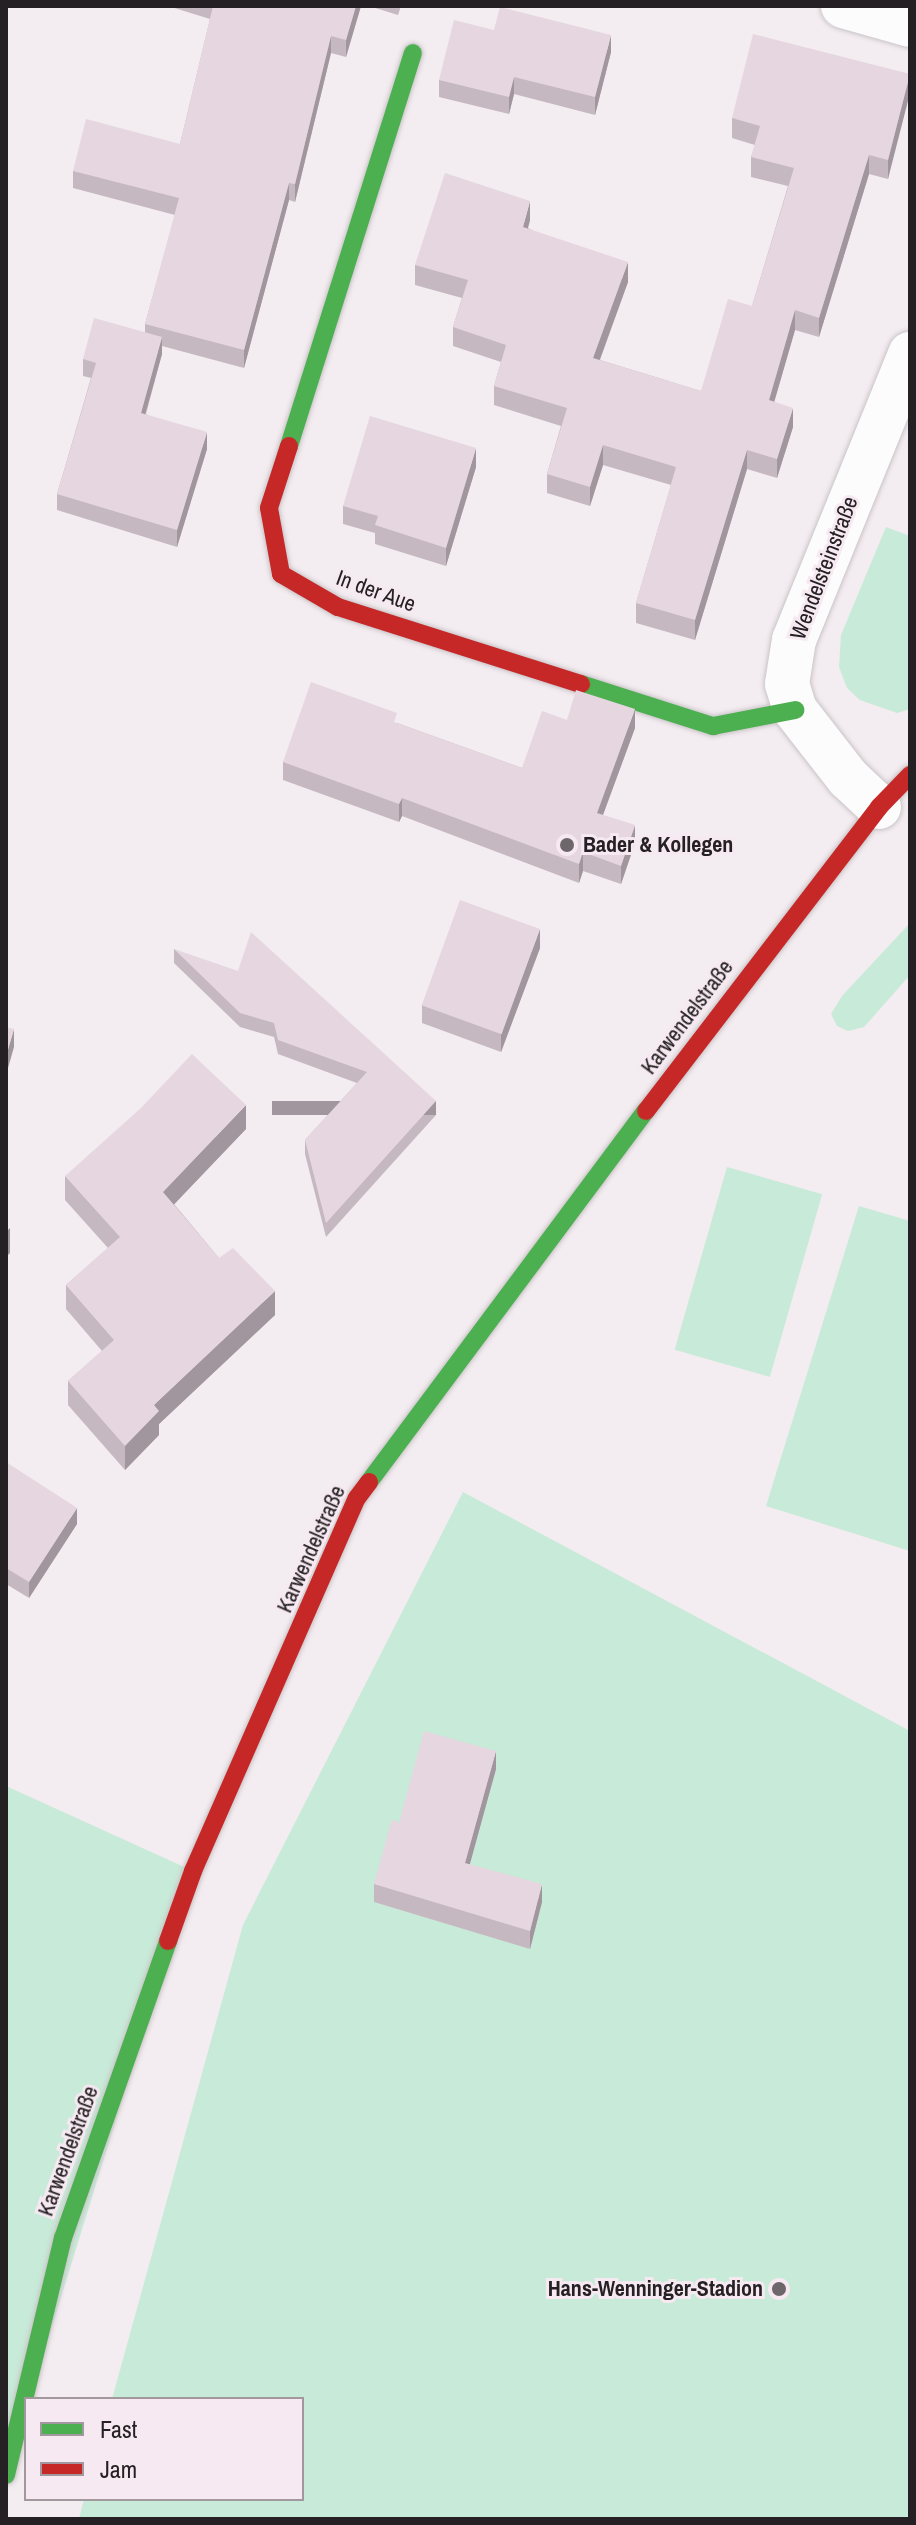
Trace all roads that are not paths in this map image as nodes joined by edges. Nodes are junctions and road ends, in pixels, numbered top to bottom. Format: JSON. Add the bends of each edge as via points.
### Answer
{"nodes":[{"id":1,"x":843,"y":6,"type":"edge"},
{"id":2,"x":910,"y":25,"type":"edge"},
{"id":3,"x":413,"y":53,"type":"dead end"},
{"id":4,"x":910,"y":354,"type":"edge"},
{"id":5,"x":795,"y":710,"type":"junction"},
{"id":6,"x":910,"y":775,"type":"edge"},
{"id":7,"x":879,"y":807,"type":"junction"},
{"id":8,"x":25,"y":2397,"type":"edge"},
{"id":9,"x":24,"y":2400,"type":"edge"},
{"id":10,"x":6,"y":2475,"type":"edge"}],
"edges":[{"from":1,"to":2,"type":"street"},
{"from":3,"to":5,"type":"street","name":"In der Aue","via":[[269,508],[281,574],[338,607],[713,726]]},
{"from":4,"to":5,"type":"street","name":"Wendelsteinstraße","via":[[794,640],[787,684]]},
{"from":5,"to":7,"type":"street","name":"Wendelsteinstraße","via":[[848,778]]},
{"from":6,"to":7,"type":"street","name":"Karwendelstraße"},
{"from":7,"to":8,"type":"street","name":"Karwendelstraße","via":[[357,1498],[193,1871],[63,2238]]},
{"from":9,"to":10,"type":"street","name":"Karwendelstraße"}]}
